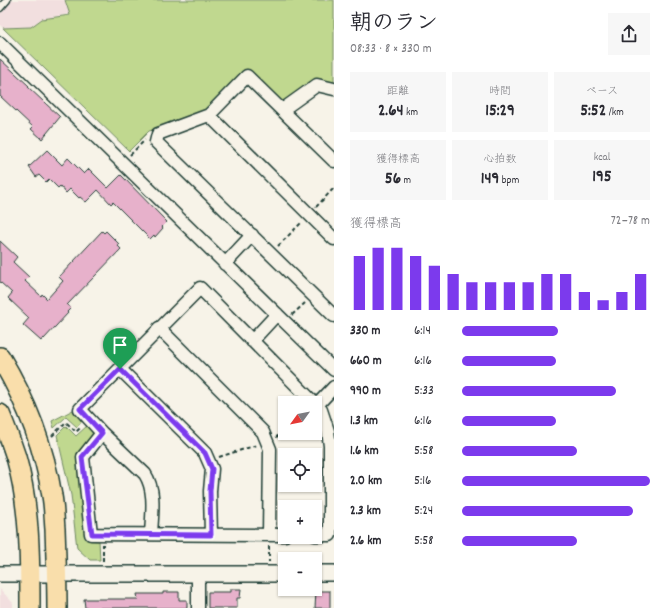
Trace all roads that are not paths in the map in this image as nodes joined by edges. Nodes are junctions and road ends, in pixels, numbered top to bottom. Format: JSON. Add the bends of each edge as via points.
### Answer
{"nodes":[{"id":1,"x":7,"y":0,"type":"edge"},
{"id":2,"x":0,"y":8,"type":"edge"},
{"id":3,"x":0,"y":43,"type":"edge"},
{"id":4,"x":334,"y":89,"type":"edge"},
{"id":5,"x":282,"y":110,"type":"junction"},
{"id":6,"x":209,"y":115,"type":"junction"},
{"id":7,"x":334,"y":161,"type":"edge"},
{"id":8,"x":252,"y":235,"type":"junction"},
{"id":9,"x":334,"y":239,"type":"edge"},
{"id":10,"x":225,"y":264,"type":"junction"},
{"id":11,"x":277,"y":314,"type":"junction"},
{"id":12,"x":334,"y":316,"type":"edge"},
{"id":13,"x":159,"y":328,"type":"junction"},
{"id":14,"x":252,"y":341,"type":"junction"},
{"id":15,"x":0,"y":357,"type":"edge"},
{"id":16,"x":120,"y":369,"type":"junction"},
{"id":17,"x":334,"y":370,"type":"edge"},
{"id":18,"x":334,"y":387,"type":"edge"},
{"id":19,"x":308,"y":396,"type":"edge"},
{"id":20,"x":322,"y":400,"type":"edge"},
{"id":21,"x":322,"y":413,"type":"edge"},
{"id":22,"x":0,"y":414,"type":"edge"},
{"id":23,"x":102,"y":433,"type":"junction"},
{"id":24,"x":151,"y":534,"type":"junction"},
{"id":25,"x":269,"y":534,"type":"junction"},
{"id":26,"x":278,"y":534,"type":"edge"},
{"id":27,"x":211,"y":535,"type":"junction"},
{"id":28,"x":322,"y":535,"type":"edge"},
{"id":29,"x":0,"y":574,"type":"edge"},
{"id":30,"x":30,"y":574,"type":"junction"},
{"id":31,"x":57,"y":574,"type":"junction"},
{"id":32,"x":198,"y":574,"type":"junction"},
{"id":33,"x":278,"y":574,"type":"edge"},
{"id":34,"x":322,"y":574,"type":"edge"},
{"id":35,"x":334,"y":574,"type":"edge"},
{"id":36,"x":30,"y":608,"type":"edge"},
{"id":37,"x":58,"y":608,"type":"edge"},
{"id":38,"x":198,"y":608,"type":"edge"}],
"edges":[{"from":1,"to":2,"type":"lane"},
{"from":3,"to":10,"type":"street"},
{"from":4,"to":5,"type":"street","via":[[317,85]]},
{"from":5,"to":6,"type":"street","via":[[247,76]]},
{"from":5,"to":7,"type":"street"},
{"from":6,"to":8,"type":"street","via":[[158,134],[156,142]]},
{"from":6,"to":9,"type":"street"},
{"from":8,"to":10,"type":"street"},
{"from":8,"to":12,"type":"street"},
{"from":10,"to":11,"type":"street"},
{"from":11,"to":14,"type":"street"},
{"from":11,"to":17,"type":"street"},
{"from":13,"to":14,"type":"street","via":[[200,288]]},
{"from":13,"to":16,"type":"street"},
{"from":13,"to":25,"type":"street","via":[[268,441]]},
{"from":14,"to":19,"type":"street"},
{"from":15,"to":31,"type":"main road","via":[[17,385],[44,455],[52,497]]},
{"from":16,"to":23,"type":"street","via":[[80,409]]},
{"from":16,"to":27,"type":"street","via":[[205,453],[212,469]]},
{"from":18,"to":20,"type":"street"},
{"from":21,"to":28,"type":"street","via":[[330,446],[330,535]]},
{"from":22,"to":30,"type":"main road","via":[[16,457],[24,494]]},
{"from":23,"to":24,"type":"street","via":[[149,480],[152,493]]},
{"from":23,"to":24,"type":"street","via":[[82,457],[92,534]]},
{"from":24,"to":27,"type":"street"},
{"from":25,"to":26,"type":"street"},
{"from":25,"to":27,"type":"street"},
{"from":29,"to":30,"type":"street"},
{"from":30,"to":31,"type":"street"},
{"from":30,"to":36,"type":"main road"},
{"from":31,"to":32,"type":"street"},
{"from":31,"to":37,"type":"main road"},
{"from":32,"to":33,"type":"street"},
{"from":32,"to":38,"type":"street"},
{"from":34,"to":35,"type":"street"}]}
